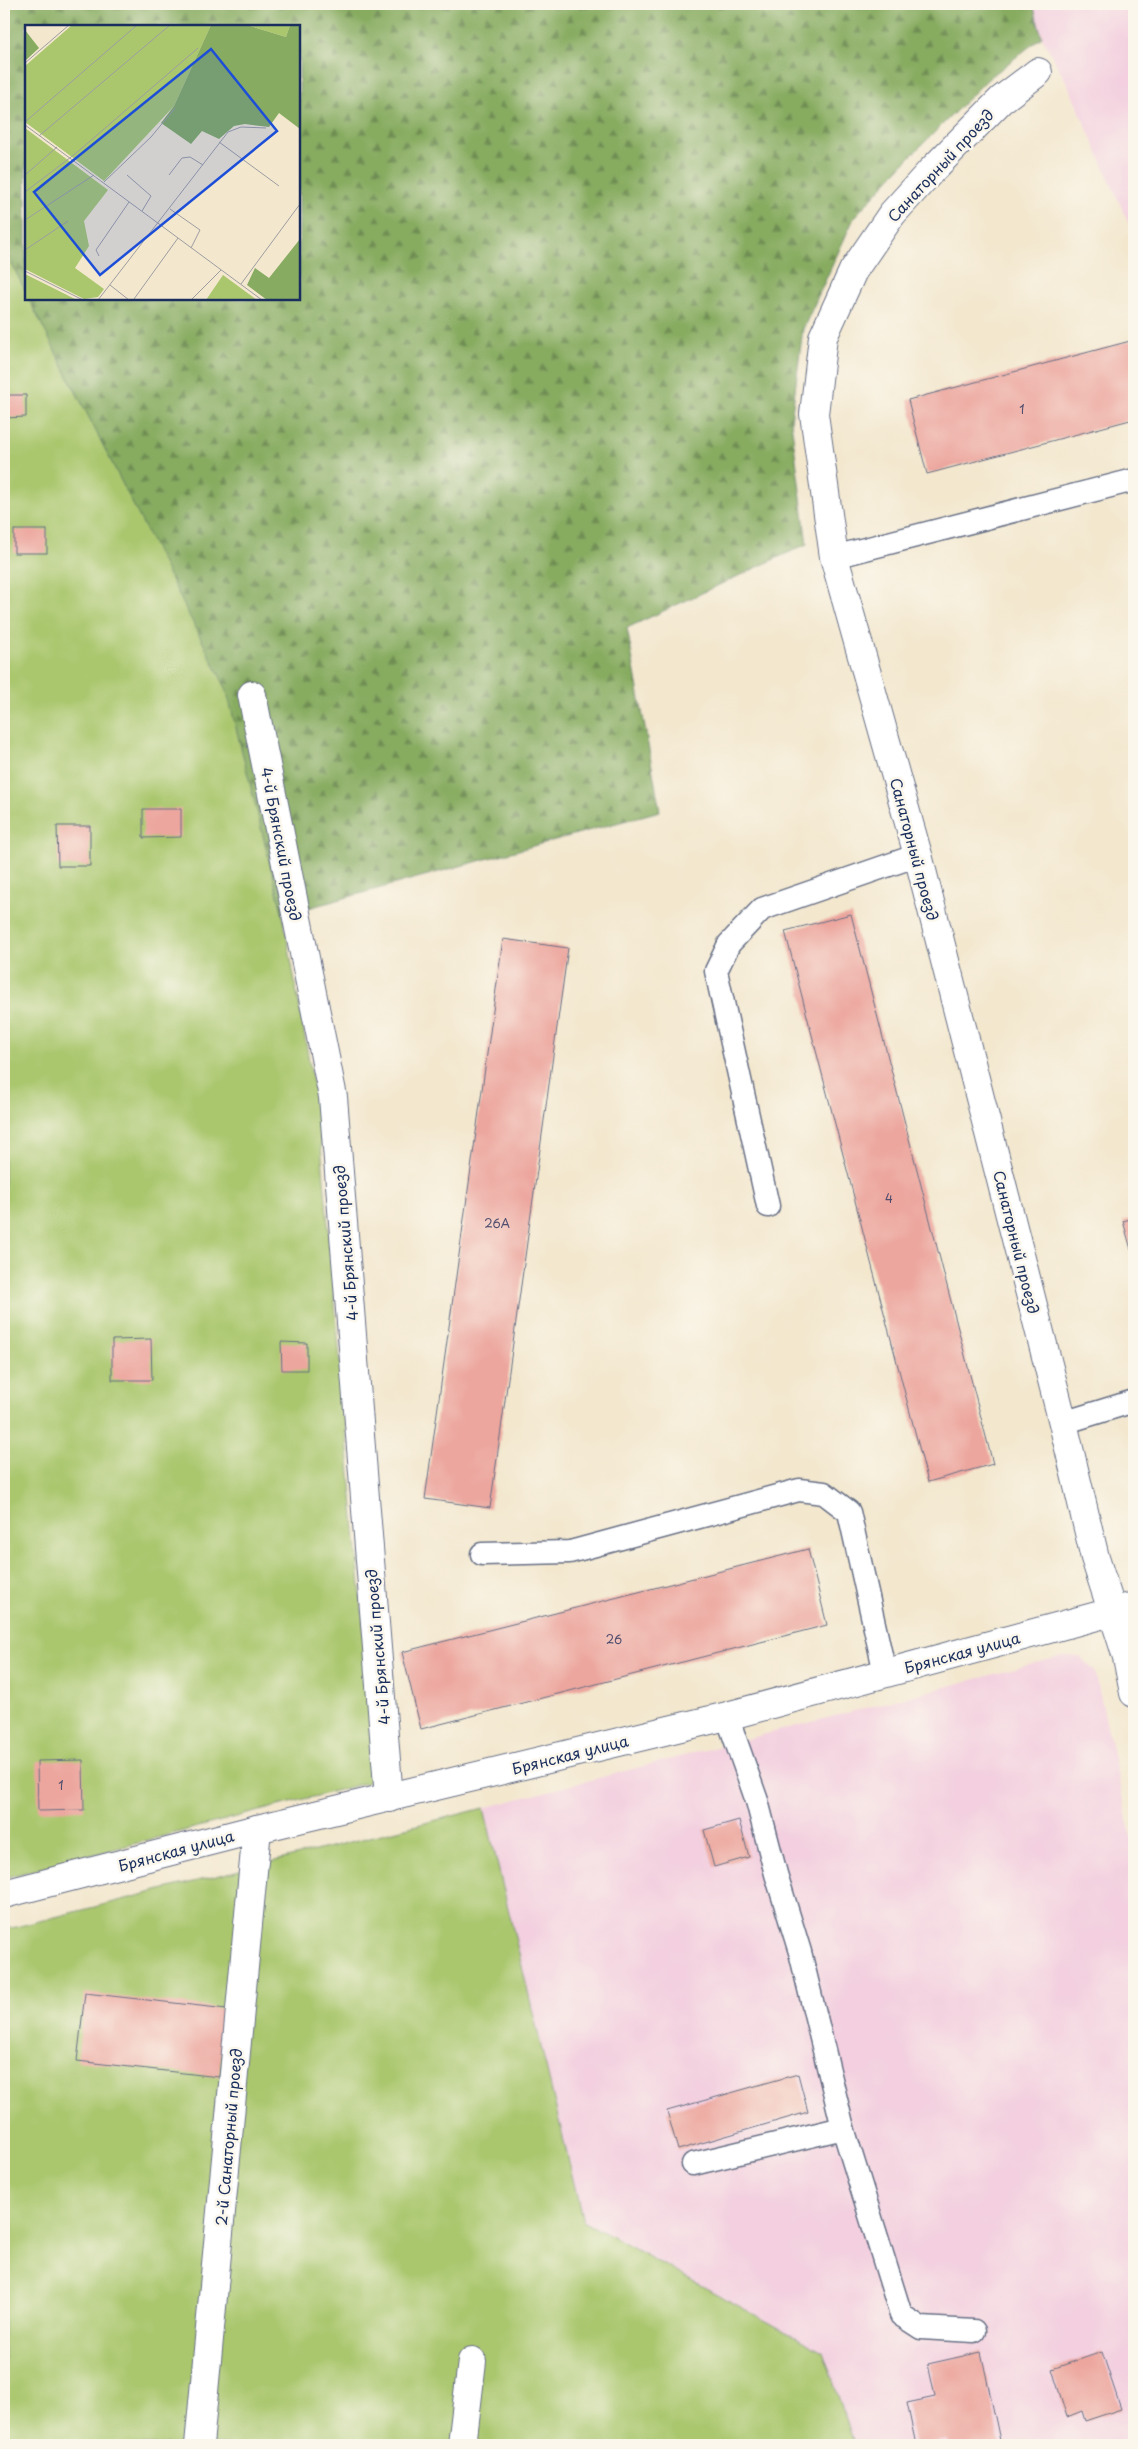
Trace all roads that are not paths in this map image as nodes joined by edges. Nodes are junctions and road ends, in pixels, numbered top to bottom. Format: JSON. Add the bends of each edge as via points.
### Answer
{"nodes":[{"id":1,"x":1038,"y":72,"type":"dead end"},
{"id":2,"x":1134,"y":480,"type":"edge"},
{"id":3,"x":834,"y":557,"type":"junction"},
{"id":4,"x":252,"y":695,"type":"dead end"},
{"id":5,"x":918,"y":855,"type":"junction"},
{"id":6,"x":768,"y":1206,"type":"dead end"},
{"id":7,"x":1134,"y":1401,"type":"edge"},
{"id":8,"x":1063,"y":1424,"type":"junction"},
{"id":9,"x":482,"y":1554,"type":"dead end"},
{"id":10,"x":1123,"y":1609,"type":"edge"},
{"id":11,"x":885,"y":1674,"type":"junction"},
{"id":12,"x":1134,"y":1693,"type":"edge"},
{"id":13,"x":728,"y":1716,"type":"junction"},
{"id":14,"x":389,"y":1798,"type":"junction"},
{"id":15,"x":257,"y":1829,"type":"junction"},
{"id":16,"x":4,"y":1894,"type":"edge"},
{"id":17,"x":843,"y":2128,"type":"junction"},
{"id":18,"x":693,"y":2164,"type":"dead end"},
{"id":19,"x":974,"y":2331,"type":"dead end"},
{"id":20,"x":472,"y":2361,"type":"dead end"},
{"id":21,"x":199,"y":2445,"type":"edge"},
{"id":22,"x":462,"y":2445,"type":"edge"}],
"edges":[{"from":1,"to":3,"type":"street","name":"Санаторный проезд","via":[[1001,100],[892,214],[854,271],[823,336],[814,414]]},
{"from":2,"to":3,"type":"lane"},
{"from":3,"to":5,"type":"street","name":"Санаторный проезд"},
{"from":4,"to":14,"type":"street","name":"4-й Брянский проезд","via":[[333,1097]]},
{"from":5,"to":6,"type":"lane","via":[[762,908],[729,944],[716,971]]},
{"from":5,"to":8,"type":"street","name":"Санаторный проезд"},
{"from":7,"to":8,"type":"lane"},
{"from":8,"to":10,"type":"street","name":"Санаторный проезд","via":[[1095,1558]]},
{"from":9,"to":11,"type":"lane","via":[[570,1552],[799,1490],[824,1493],[849,1512]]},
{"from":10,"to":11,"type":"street","name":"Брянская улица"},
{"from":10,"to":12,"type":"street","name":"Санаторный проезд"},
{"from":11,"to":13,"type":"street","name":"Брянская улица"},
{"from":13,"to":14,"type":"street","name":"Брянская улица"},
{"from":13,"to":17,"type":"lane","via":[[757,1801],[800,1952]]},
{"from":14,"to":15,"type":"street","name":"Брянская улица"},
{"from":15,"to":16,"type":"street","name":"Брянская улица"},
{"from":15,"to":21,"type":"street","name":"2-й Санаторный проезд"},
{"from":17,"to":18,"type":"lane"},
{"from":17,"to":19,"type":"lane","via":[[901,2315],[921,2328]]},
{"from":20,"to":22,"type":"street"}]}
